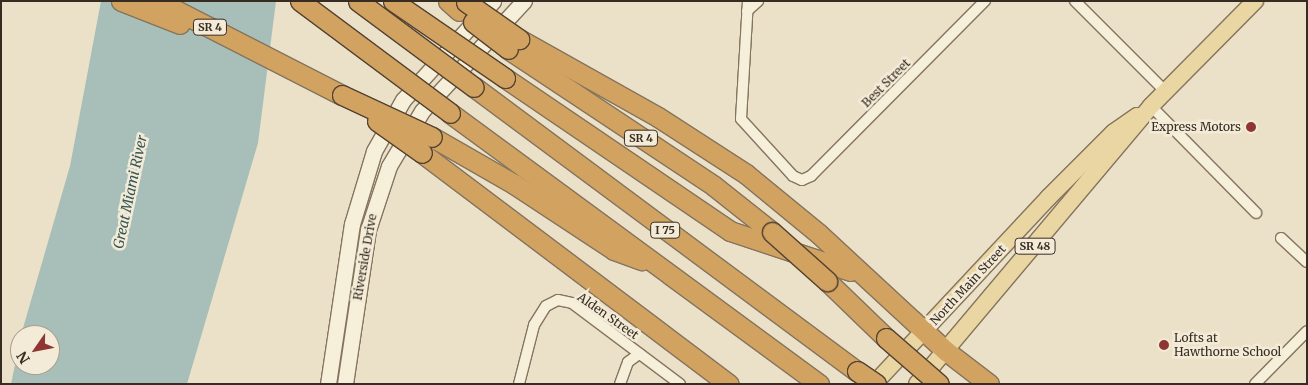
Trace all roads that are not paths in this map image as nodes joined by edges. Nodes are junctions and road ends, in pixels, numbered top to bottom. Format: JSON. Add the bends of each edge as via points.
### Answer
{"nodes":[{"id":1,"x":121,"y":1,"type":"edge"},
{"id":2,"x":158,"y":1,"type":"edge"},
{"id":3,"x":300,"y":1,"type":"edge"},
{"id":4,"x":358,"y":1,"type":"edge"},
{"id":5,"x":393,"y":1,"type":"edge"},
{"id":6,"x":493,"y":1,"type":"edge"},
{"id":7,"x":524,"y":1,"type":"edge"},
{"id":8,"x":758,"y":1,"type":"edge"},
{"id":9,"x":985,"y":1,"type":"edge"},
{"id":10,"x":1075,"y":1,"type":"edge"},
{"id":11,"x":1255,"y":1,"type":"edge"},
{"id":12,"x":460,"y":4,"type":"edge"},
{"id":13,"x":747,"y":6,"type":"edge"},
{"id":14,"x":513,"y":44,"type":"junction"},
{"id":15,"x":262,"y":52,"type":"junction"},
{"id":16,"x":1166,"y":92,"type":"junction"},
{"id":17,"x":342,"y":95,"type":"junction"},
{"id":18,"x":1151,"y":106,"type":"junction"},
{"id":19,"x":1256,"y":213,"type":"dead end"},
{"id":20,"x":1281,"y":238,"type":"dead end"},
{"id":21,"x":1307,"y":262,"type":"edge"},
{"id":22,"x":657,"y":266,"type":"junction"},
{"id":23,"x":868,"y":280,"type":"junction"},
{"id":24,"x":1307,"y":331,"type":"edge"},
{"id":25,"x":924,"y":332,"type":"junction"},
{"id":26,"x":946,"y":351,"type":"junction"},
{"id":27,"x":639,"y":354,"type":"junction"},
{"id":28,"x":328,"y":384,"type":"edge"},
{"id":29,"x":344,"y":384,"type":"edge"},
{"id":30,"x":519,"y":384,"type":"edge"},
{"id":31,"x":620,"y":384,"type":"edge"},
{"id":32,"x":680,"y":384,"type":"edge"},
{"id":33,"x":729,"y":384,"type":"edge"},
{"id":34,"x":819,"y":384,"type":"edge"},
{"id":35,"x":875,"y":384,"type":"edge"},
{"id":36,"x":917,"y":384,"type":"edge"},
{"id":37,"x":939,"y":384,"type":"edge"},
{"id":38,"x":989,"y":384,"type":"edge"},
{"id":39,"x":1255,"y":384,"type":"edge"}],
"edges":[{"from":1,"to":15,"type":"highway"},
{"from":2,"to":15,"type":"highway","number":"SR 4"},
{"from":3,"to":22,"type":"highway","number":"I 75","bridge":true},
{"from":4,"to":35,"type":"highway","number":"I 75","bridge":true},
{"from":5,"to":23,"type":"highway","bridge":true,"via":[[730,231],[844,267]]},
{"from":6,"to":28,"type":"main road","name":"Riverside Drive","via":[[403,100],[374,151],[352,224]]},
{"from":7,"to":29,"type":"main road","name":"Riverside Drive","via":[[422,111],[389,166],[368,230]]},
{"from":8,"to":13,"type":"street"},
{"from":9,"to":13,"type":"street","name":"Best Street","via":[[811,176],[802,180],[793,176],[741,119]]},
{"from":10,"to":16,"type":"street"},
{"from":11,"to":16,"type":"main road","name":"North Main Street","number":"SR 48"},
{"from":12,"to":14,"type":"highway","bridge":true},
{"from":14,"to":23,"type":"highway","via":[[711,150],[779,200]]},
{"from":14,"to":37,"type":"highway","number":"SR 4","bridge":true,"via":[[714,186],[772,232]]},
{"from":15,"to":17,"type":"highway","number":"SR 4"},
{"from":16,"to":18,"type":"main road","name":"North Main Street","number":"SR 48"},
{"from":17,"to":22,"type":"highway","number":"SR 4","bridge":true,"via":[[432,137],[514,184],[614,250]]},
{"from":17,"to":33,"type":"highway","bridge":true},
{"from":18,"to":19,"type":"street"},
{"from":18,"to":25,"type":"main road","name":"North Main Street","number":"SR 48","via":[[1114,132],[1054,191]]},
{"from":18,"to":26,"type":"main road","name":"North Main Street","number":"SR 48"},
{"from":20,"to":21,"type":"street"},
{"from":22,"to":34,"type":"highway","number":"I 75"},
{"from":23,"to":25,"type":"highway"},
{"from":24,"to":39,"type":"street"},
{"from":25,"to":26,"type":"highway"},
{"from":25,"to":35,"type":"main road","name":"North Main Street","number":"SR 48"},
{"from":26,"to":36,"type":"main road","name":"North Main Street","number":"SR 48"},
{"from":26,"to":38,"type":"highway"},
{"from":27,"to":30,"type":"street","name":"Alden Street","via":[[572,303],[558,300],[546,306],[531,332]]},
{"from":27,"to":31,"type":"street","name":"Alden Street","via":[[628,362]]},
{"from":27,"to":32,"type":"street","name":"Alden Street"}]}
